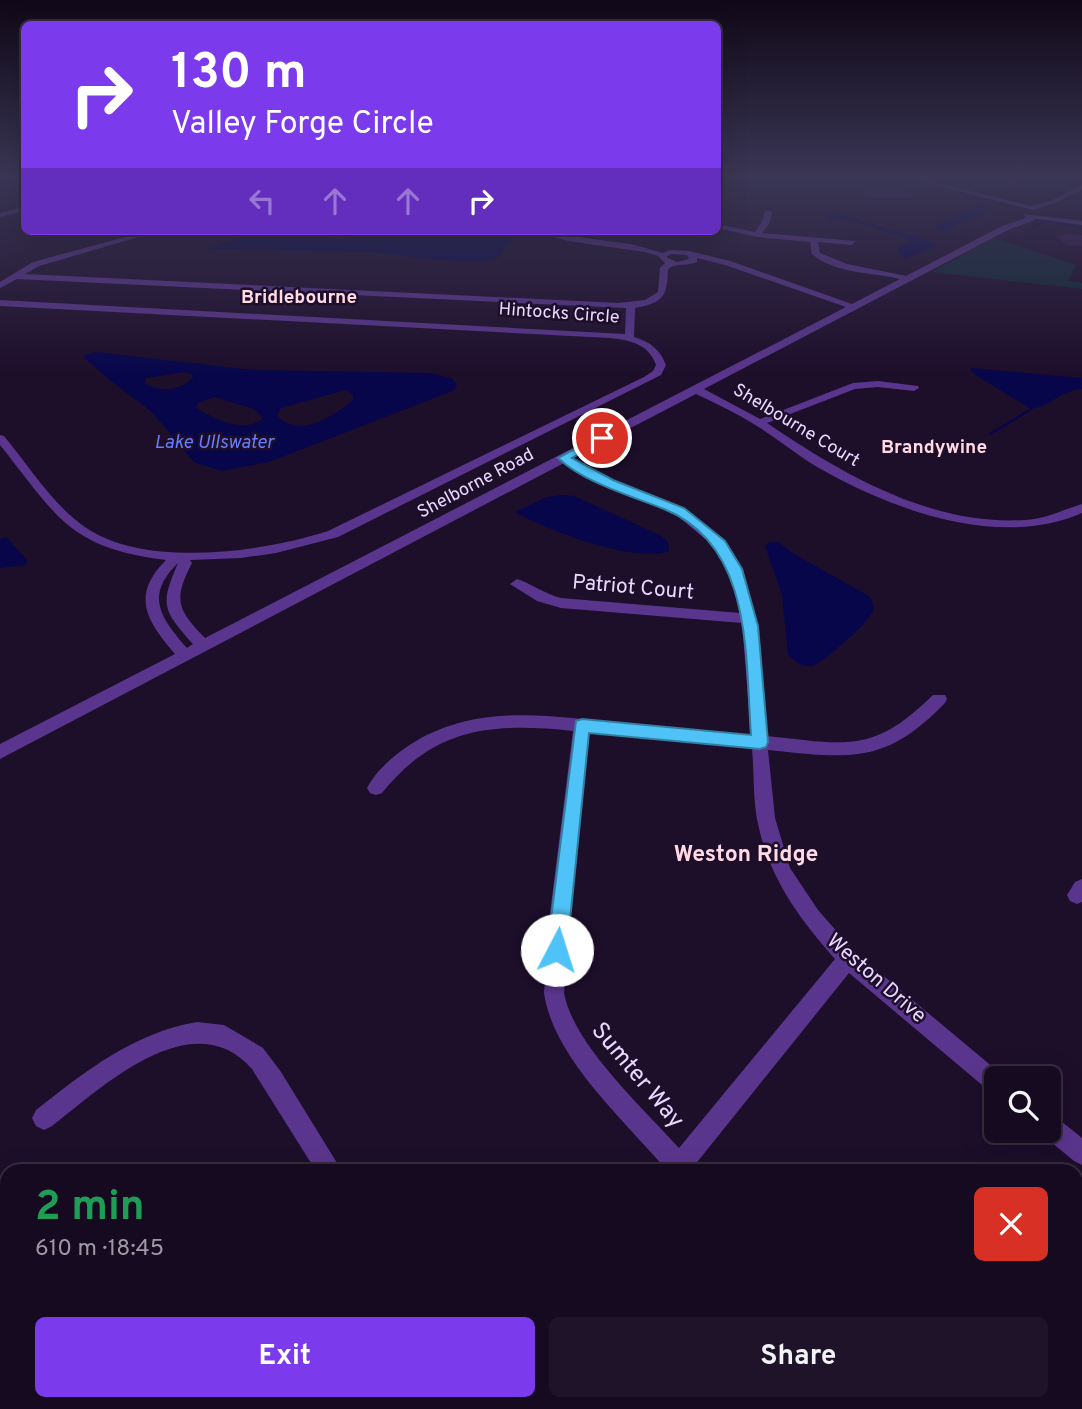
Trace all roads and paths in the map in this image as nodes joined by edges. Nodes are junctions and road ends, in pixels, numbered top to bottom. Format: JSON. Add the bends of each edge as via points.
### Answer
{"nodes":[{"id":1,"x":109,"y":244,"type":"edge"},
{"id":2,"x":609,"y":244,"type":"edge"},
{"id":3,"x":814,"y":244,"type":"edge"},
{"id":4,"x":975,"y":244,"type":"edge"},
{"id":5,"x":662,"y":255,"type":"junction"},
{"id":6,"x":691,"y":259,"type":"junction"},
{"id":7,"x":670,"y":263,"type":"junction"},
{"id":8,"x":13,"y":276,"type":"junction"},
{"id":9,"x":908,"y":279,"type":"junction"},
{"id":10,"x":0,"y":285,"type":"edge"},
{"id":11,"x":0,"y":303,"type":"edge"},
{"id":12,"x":631,"y":306,"type":"junction"},
{"id":13,"x":850,"y":309,"type":"junction"},
{"id":14,"x":629,"y":338,"type":"junction"},
{"id":15,"x":914,"y":388,"type":"dead end"},
{"id":16,"x":695,"y":389,"type":"junction"},
{"id":17,"x":759,"y":423,"type":"junction"},
{"id":18,"x":0,"y":438,"type":"edge"},
{"id":19,"x":564,"y":458,"type":"junction"},
{"id":20,"x":1082,"y":508,"type":"edge"},
{"id":21,"x":180,"y":555,"type":"junction"},
{"id":22,"x":517,"y":584,"type":"dead end"},
{"id":23,"x":749,"y":619,"type":"junction"},
{"id":24,"x":203,"y":646,"type":"junction"},
{"id":25,"x":184,"y":656,"type":"junction"},
{"id":26,"x":939,"y":699,"type":"dead end"},
{"id":27,"x":582,"y":725,"type":"junction"},
{"id":28,"x":760,"y":742,"type":"junction"},
{"id":29,"x":0,"y":752,"type":"edge"},
{"id":30,"x":376,"y":788,"type":"dead end"},
{"id":31,"x":848,"y":959,"type":"junction"},
{"id":32,"x":984,"y":1072,"type":"edge"},
{"id":33,"x":44,"y":1118,"type":"dead end"},
{"id":34,"x":1061,"y":1136,"type":"edge"},
{"id":35,"x":1082,"y":1153,"type":"edge"},
{"id":36,"x":326,"y":1164,"type":"edge"},
{"id":37,"x":675,"y":1164,"type":"edge"},
{"id":38,"x":681,"y":1164,"type":"edge"}],
"edges":[{"from":1,"to":8,"type":"street","via":[[36,264]]},
{"from":2,"to":5,"type":"street"},
{"from":3,"to":9,"type":"street","via":[[815,252],[826,261]]},
{"from":4,"to":9,"type":"street","name":"Shelborne Road"},
{"from":5,"to":6,"type":"street","via":[[677,251]]},
{"from":5,"to":7,"type":"street"},
{"from":6,"to":7,"type":"street"},
{"from":6,"to":13,"type":"street","via":[[727,263]]},
{"from":7,"to":12,"type":"street","via":[[664,268],[660,294]]},
{"from":8,"to":10,"type":"street"},
{"from":8,"to":12,"type":"street"},
{"from":9,"to":13,"type":"street","name":"Shelborne Road"},
{"from":11,"to":14,"type":"street","name":"Hintocks Circle"},
{"from":12,"to":14,"type":"street"},
{"from":13,"to":16,"type":"street","name":"Shelborne Road"},
{"from":14,"to":21,"type":"street","name":"Hintocks Circle","via":[[659,357],[660,368],[653,377],[344,529],[279,551]]},
{"from":15,"to":17,"type":"street","via":[[853,386]]},
{"from":16,"to":17,"type":"street","name":"Shelbourne Court"},
{"from":16,"to":19,"type":"street","name":"Shelborne Road"},
{"from":17,"to":20,"type":"street","name":"Shelbourne Court","via":[[846,478],[939,511],[986,522],[1021,524],[1054,520]]},
{"from":18,"to":21,"type":"street","name":"Hintocks Circle","via":[[82,531],[122,549]]},
{"from":19,"to":23,"type":"street","name":"Weston Drive","via":[[609,483],[679,511],[709,532],[736,569]]},
{"from":19,"to":24,"type":"street","name":"Shelborne Road"},
{"from":21,"to":24,"type":"street","via":[[185,563],[171,602]]},
{"from":21,"to":25,"type":"street","via":[[168,562],[156,583],[152,608],[158,624]]},
{"from":22,"to":23,"type":"street","name":"Patriot Court","via":[[561,603]]},
{"from":23,"to":28,"type":"street","name":"Weston Drive"},
{"from":24,"to":25,"type":"street","name":"Shelborne Road"},
{"from":25,"to":29,"type":"street","name":"Shelborne Road"},
{"from":26,"to":28,"type":"street","via":[[906,731],[872,746],[825,750]]},
{"from":27,"to":28,"type":"street"},
{"from":27,"to":30,"type":"street","via":[[515,719],[456,730],[405,755]]},
{"from":27,"to":37,"type":"street","name":"Sumter Way","via":[[558,936],[556,1006],[582,1056]]},
{"from":28,"to":31,"type":"street","name":"Weston Drive","via":[[766,818],[782,872],[822,931]]},
{"from":31,"to":32,"type":"street","name":"Weston Drive"},
{"from":31,"to":38,"type":"street"},
{"from":33,"to":36,"type":"street","via":[[152,1044],[190,1033],[222,1037],[250,1051],[265,1067]]},
{"from":34,"to":35,"type":"street"}]}
